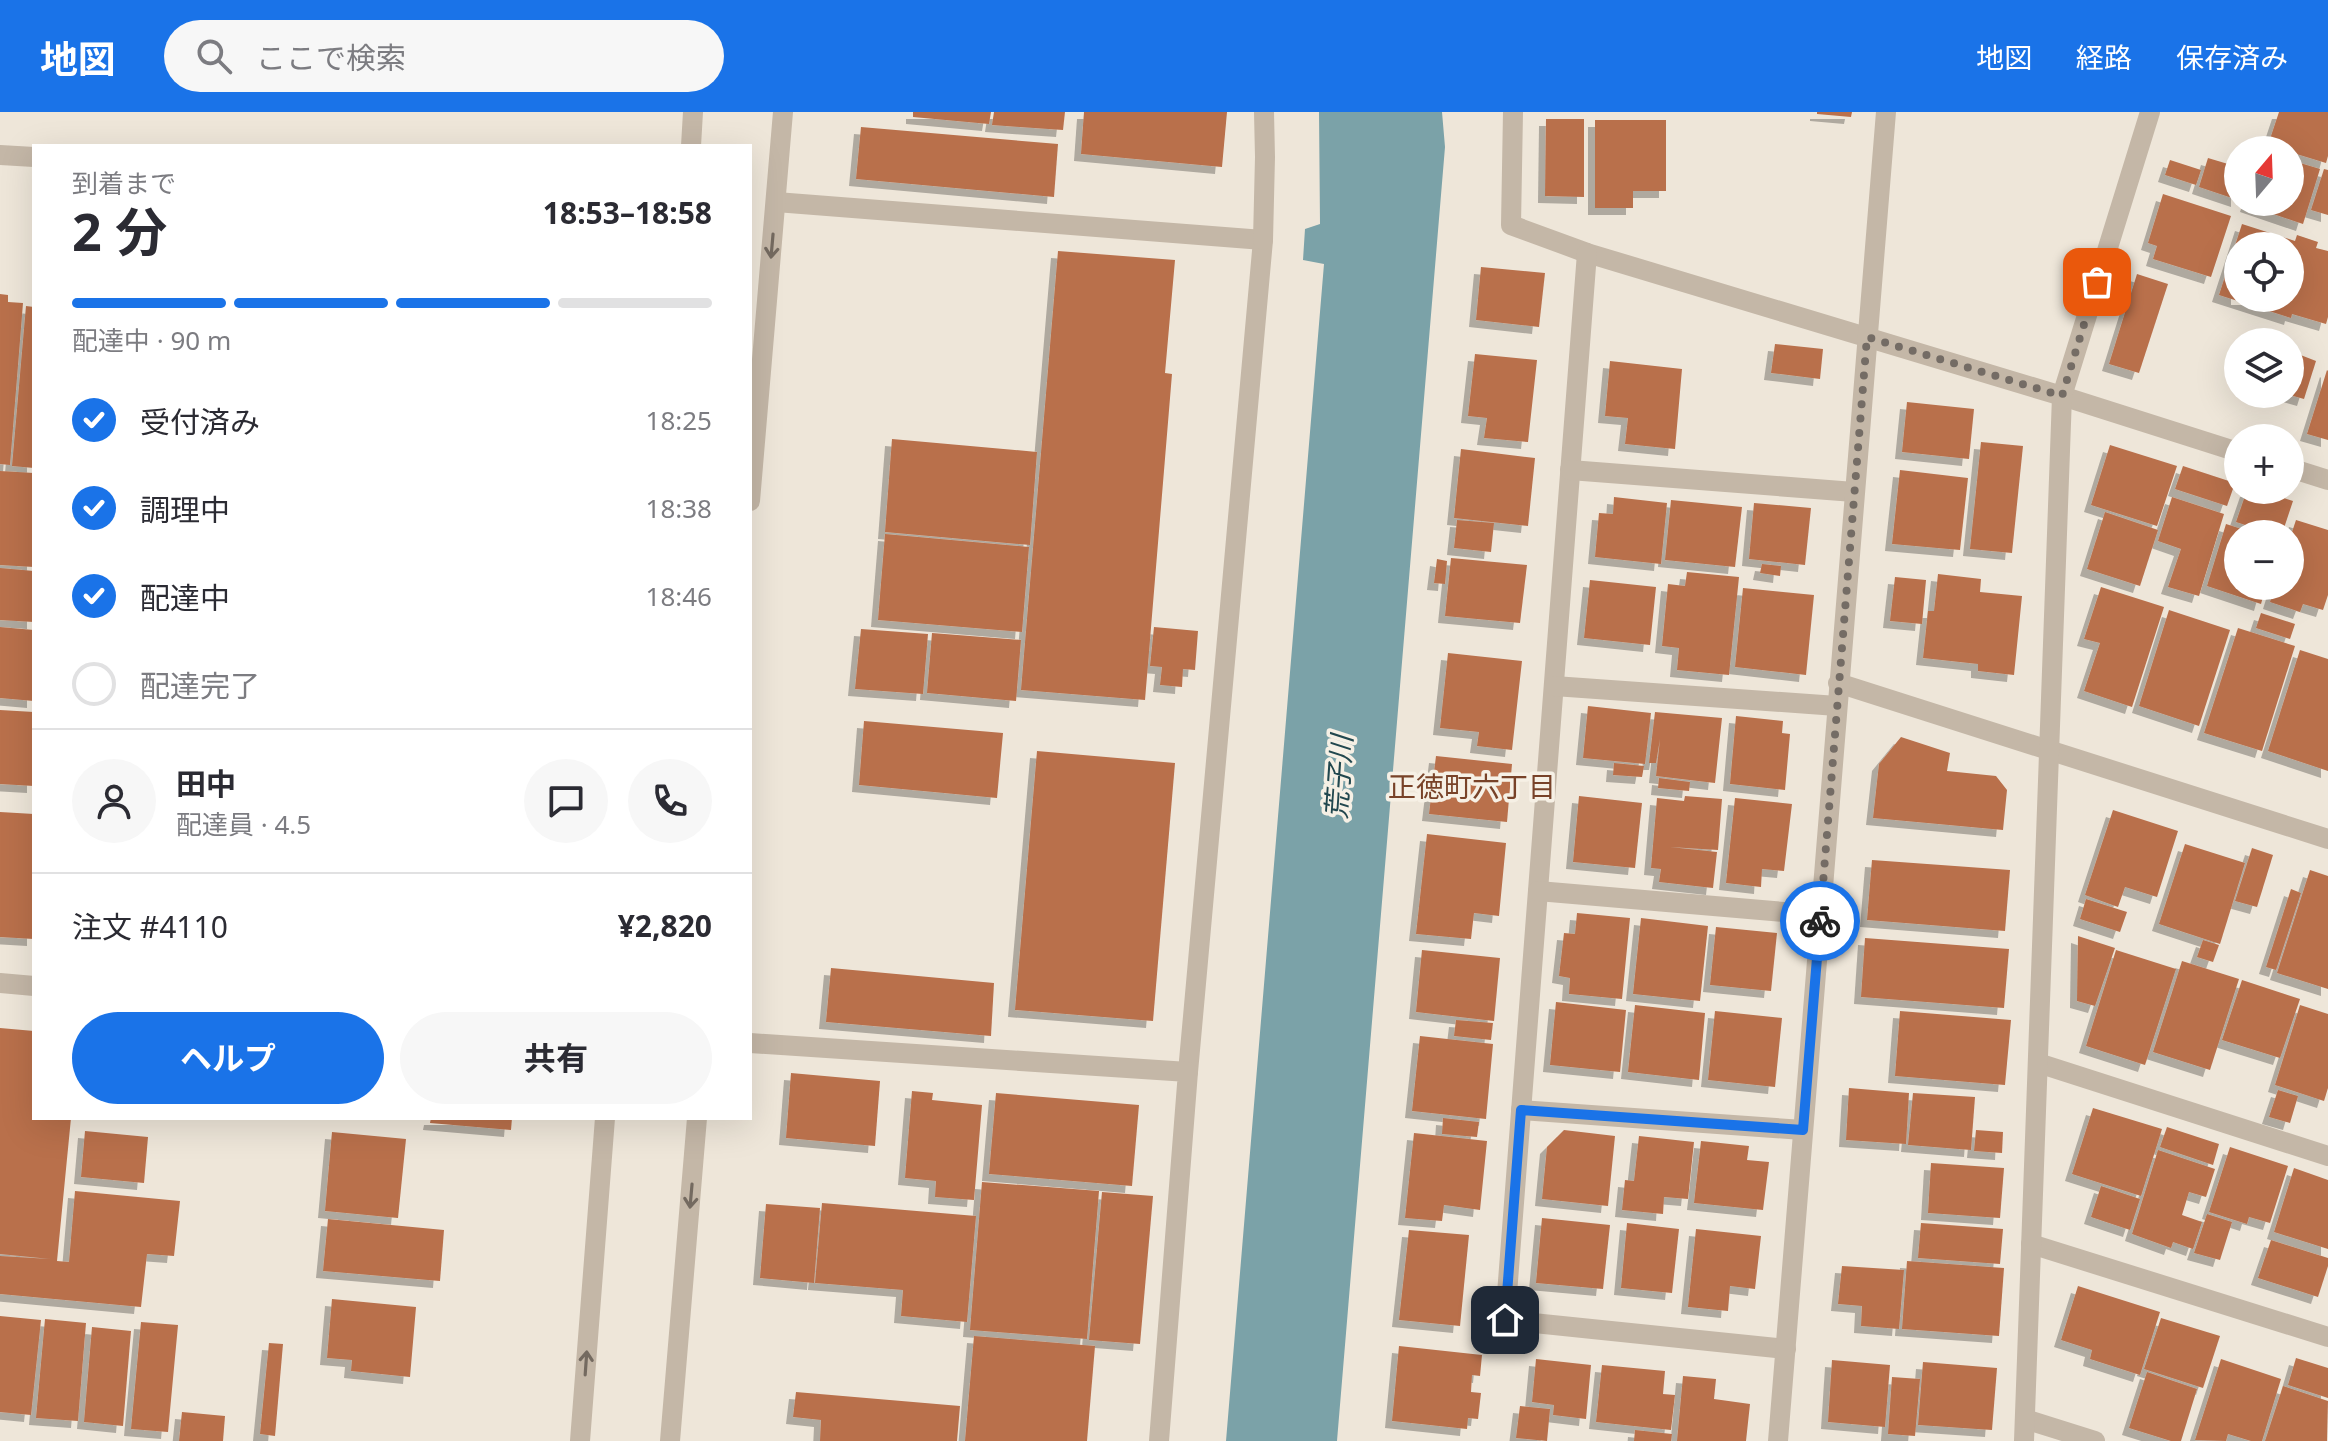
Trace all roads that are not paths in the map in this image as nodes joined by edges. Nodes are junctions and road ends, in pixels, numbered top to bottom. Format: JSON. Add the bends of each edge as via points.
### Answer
{"nodes":[{"id":1,"x":693,"y":112,"type":"edge"},
{"id":2,"x":783,"y":112,"type":"edge"},
{"id":3,"x":1264,"y":112,"type":"edge"},
{"id":4,"x":1513,"y":112,"type":"edge"},
{"id":5,"x":1886,"y":112,"type":"edge"},
{"id":6,"x":2150,"y":112,"type":"edge"},
{"id":7,"x":691,"y":144,"type":"edge"},
{"id":8,"x":0,"y":155,"type":"edge"},
{"id":9,"x":32,"y":157,"type":"edge"},
{"id":10,"x":776,"y":202,"type":"junction"},
{"id":11,"x":1263,"y":240,"type":"junction"},
{"id":12,"x":1587,"y":253,"type":"junction"},
{"id":13,"x":1867,"y":337,"type":"junction"},
{"id":14,"x":2062,"y":396,"type":"junction"},
{"id":15,"x":2224,"y":448,"type":"edge"},
{"id":16,"x":1570,"y":470,"type":"junction"},
{"id":17,"x":2304,"y":472,"type":"edge"},
{"id":18,"x":752,"y":478,"type":"edge"},
{"id":19,"x":2328,"y":480,"type":"edge"},
{"id":20,"x":1854,"y":492,"type":"junction"},
{"id":21,"x":1838,"y":683,"type":"junction"},
{"id":22,"x":1554,"y":686,"type":"junction"},
{"id":23,"x":1837,"y":706,"type":"junction"},
{"id":24,"x":2049,"y":750,"type":"junction"},
{"id":25,"x":2328,"y":839,"type":"edge"},
{"id":26,"x":1538,"y":891,"type":"junction"},
{"id":27,"x":1820,"y":915,"type":"junction"},
{"id":28,"x":0,"y":983,"type":"edge"},
{"id":29,"x":32,"y":986,"type":"edge"},
{"id":30,"x":752,"y":1043,"type":"edge"},
{"id":31,"x":2038,"y":1063,"type":"junction"},
{"id":32,"x":1188,"y":1072,"type":"junction"},
{"id":33,"x":1521,"y":1110,"type":"junction"},
{"id":34,"x":605,"y":1120,"type":"edge"},
{"id":35,"x":697,"y":1120,"type":"edge"},
{"id":36,"x":1803,"y":1130,"type":"junction"},
{"id":37,"x":2328,"y":1156,"type":"edge"},
{"id":38,"x":2031,"y":1244,"type":"junction"},
{"id":39,"x":2328,"y":1337,"type":"edge"},
{"id":40,"x":1786,"y":1349,"type":"junction"},
{"id":41,"x":2025,"y":1419,"type":"junction"},
{"id":42,"x":580,"y":1441,"type":"edge"},
{"id":43,"x":670,"y":1441,"type":"edge"},
{"id":44,"x":1159,"y":1441,"type":"edge"},
{"id":45,"x":1778,"y":1441,"type":"edge"},
{"id":46,"x":2024,"y":1441,"type":"edge"},
{"id":47,"x":2095,"y":1441,"type":"edge"}],
"edges":[{"from":1,"to":7,"type":"street"},
{"from":2,"to":10,"type":"street"},
{"from":3,"to":11,"type":"street"},
{"from":4,"to":12,"type":"street","via":[[1511,225]]},
{"from":5,"to":13,"type":"street"},
{"from":6,"to":14,"type":"street"},
{"from":8,"to":9,"type":"street"},
{"from":10,"to":11,"type":"street"},
{"from":10,"to":18,"type":"street","one_way":true},
{"from":11,"to":32,"type":"street"},
{"from":12,"to":13,"type":"street"},
{"from":12,"to":16,"type":"street"},
{"from":13,"to":14,"type":"street"},
{"from":13,"to":20,"type":"street"},
{"from":14,"to":15,"type":"street"},
{"from":14,"to":24,"type":"street"},
{"from":16,"to":20,"type":"street"},
{"from":16,"to":22,"type":"street"},
{"from":17,"to":19,"type":"street"},
{"from":20,"to":21,"type":"street"},
{"from":21,"to":23,"type":"street"},
{"from":21,"to":24,"type":"street"},
{"from":22,"to":23,"type":"street"},
{"from":22,"to":26,"type":"street"},
{"from":23,"to":27,"type":"street"},
{"from":24,"to":25,"type":"street"},
{"from":24,"to":31,"type":"street"},
{"from":26,"to":27,"type":"street"},
{"from":26,"to":33,"type":"street"},
{"from":27,"to":36,"type":"street"},
{"from":28,"to":29,"type":"street"},
{"from":30,"to":32,"type":"street"},
{"from":31,"to":37,"type":"street"},
{"from":31,"to":38,"type":"street"},
{"from":32,"to":44,"type":"street"},
{"from":33,"to":36,"type":"street"},
{"from":33,"to":40,"type":"street","via":[[1505,1320]]},
{"from":42,"to":34,"type":"street","one_way":true},
{"from":35,"to":43,"type":"street","one_way":true},
{"from":36,"to":40,"type":"street"},
{"from":38,"to":39,"type":"street"},
{"from":38,"to":41,"type":"street"},
{"from":40,"to":45,"type":"street"},
{"from":41,"to":46,"type":"street"},
{"from":41,"to":47,"type":"street"}]}
